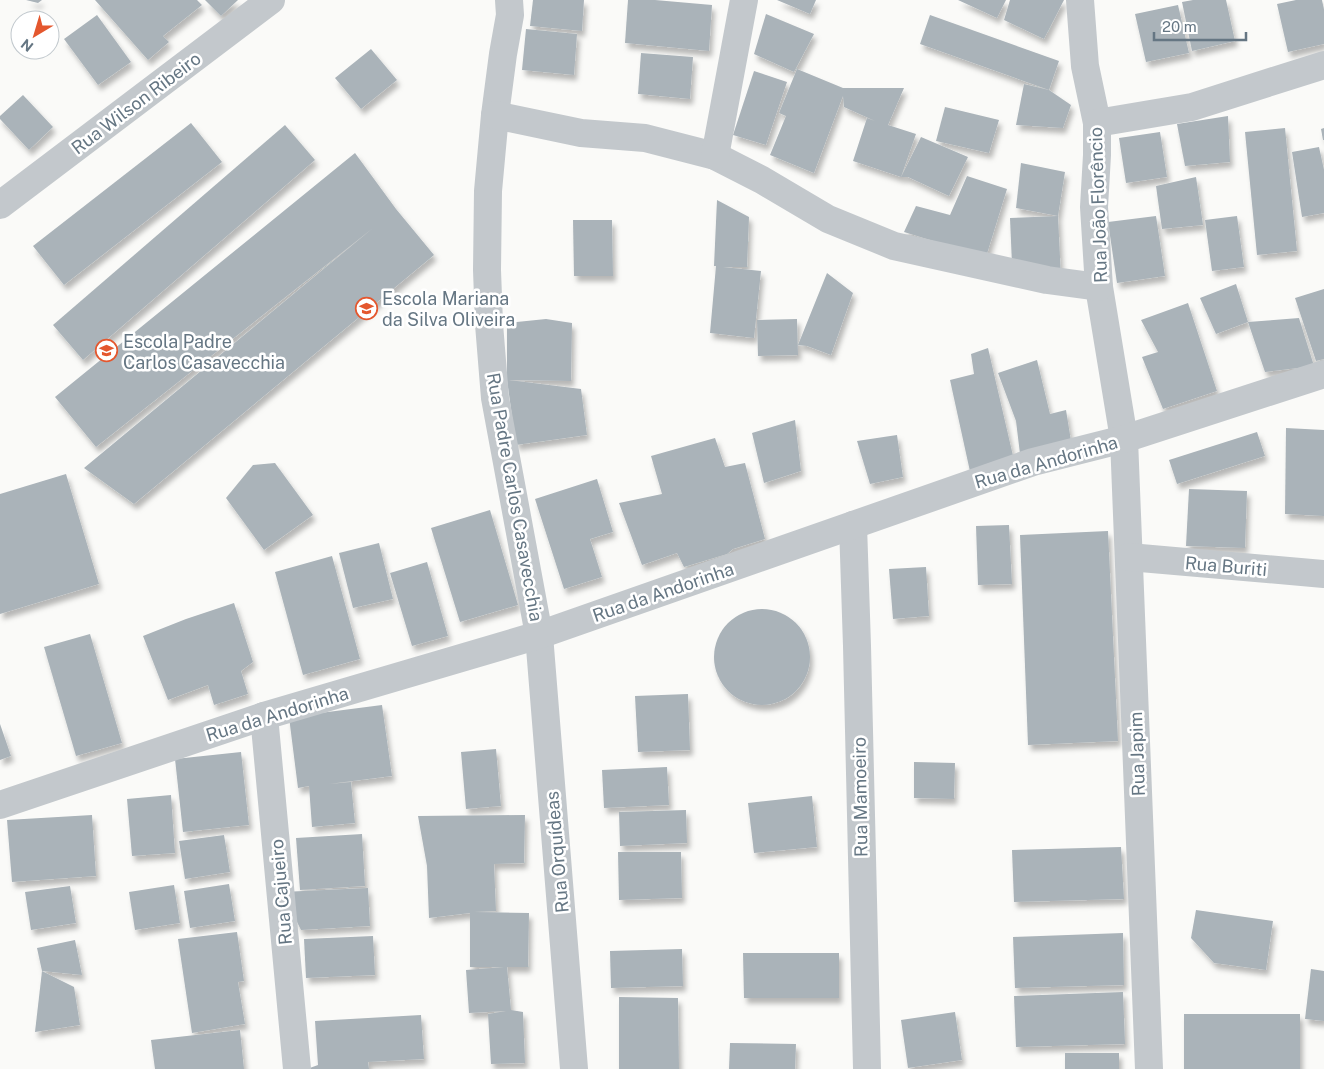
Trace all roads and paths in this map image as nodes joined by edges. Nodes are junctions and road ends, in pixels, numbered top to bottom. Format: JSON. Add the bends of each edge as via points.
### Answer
{"nodes":[{"id":1,"x":271,"y":0,"type":"edge"},
{"id":2,"x":509,"y":0,"type":"edge"},
{"id":3,"x":744,"y":0,"type":"edge"},
{"id":4,"x":1080,"y":0,"type":"edge"},
{"id":5,"x":1324,"y":65,"type":"edge"},
{"id":6,"x":495,"y":115,"type":"junction"},
{"id":7,"x":1097,"y":123,"type":"junction"},
{"id":8,"x":715,"y":156,"type":"junction"},
{"id":9,"x":0,"y":205,"type":"edge"},
{"id":10,"x":1100,"y":287,"type":"junction"},
{"id":11,"x":1324,"y":374,"type":"edge"},
{"id":12,"x":1124,"y":440,"type":"junction"},
{"id":13,"x":853,"y":525,"type":"junction"},
{"id":14,"x":1129,"y":557,"type":"junction"},
{"id":15,"x":1324,"y":574,"type":"edge"},
{"id":16,"x":539,"y":635,"type":"junction"},
{"id":17,"x":264,"y":716,"type":"junction"},
{"id":18,"x":0,"y":805,"type":"edge"},
{"id":19,"x":297,"y":1069,"type":"edge"},
{"id":20,"x":574,"y":1069,"type":"edge"},
{"id":21,"x":867,"y":1069,"type":"edge"},
{"id":22,"x":1149,"y":1069,"type":"edge"}],
"edges":[{"from":1,"to":9,"type":"street","name":"Rua Wilson Ribeiro"},
{"from":2,"to":6,"type":"street","name":"Rua Padre Carlos Casavecchia","via":[[510,15]]},
{"from":3,"to":8,"type":"street"},
{"from":4,"to":7,"type":"street","name":"Rua João Florêncio","via":[[1085,66]]},
{"from":5,"to":7,"type":"street","via":[[1192,107]]},
{"from":6,"to":8,"type":"street","via":[[581,133],[645,138]]},
{"from":6,"to":16,"type":"street","name":"Rua Padre Carlos Casavecchia","via":[[488,191],[487,270],[495,398]]},
{"from":7,"to":10,"type":"street","name":"Rua João Florêncio","via":[[1094,207]]},
{"from":8,"to":10,"type":"street","via":[[828,219],[894,246],[1047,280]]},
{"from":10,"to":12,"type":"street","name":"Rua João Florêncio"},
{"from":11,"to":12,"type":"street","name":"Rua da Andorinha"},
{"from":12,"to":13,"type":"street","name":"Rua da Andorinha","via":[[1033,462]]},
{"from":12,"to":14,"type":"street","name":"Rua Japim"},
{"from":13,"to":16,"type":"street","name":"Rua da Andorinha"},
{"from":13,"to":21,"type":"street","name":"Rua Mamoeiro"},
{"from":14,"to":15,"type":"street","name":"Rua Buriti"},
{"from":14,"to":22,"type":"street","name":"Rua Japim"},
{"from":16,"to":17,"type":"street","name":"Rua da Andorinha"},
{"from":16,"to":20,"type":"street","name":"Rua Orquídeas"},
{"from":17,"to":18,"type":"street","name":"Rua da Andorinha"},
{"from":17,"to":19,"type":"street","name":"Rua Cajueiro"}]}
